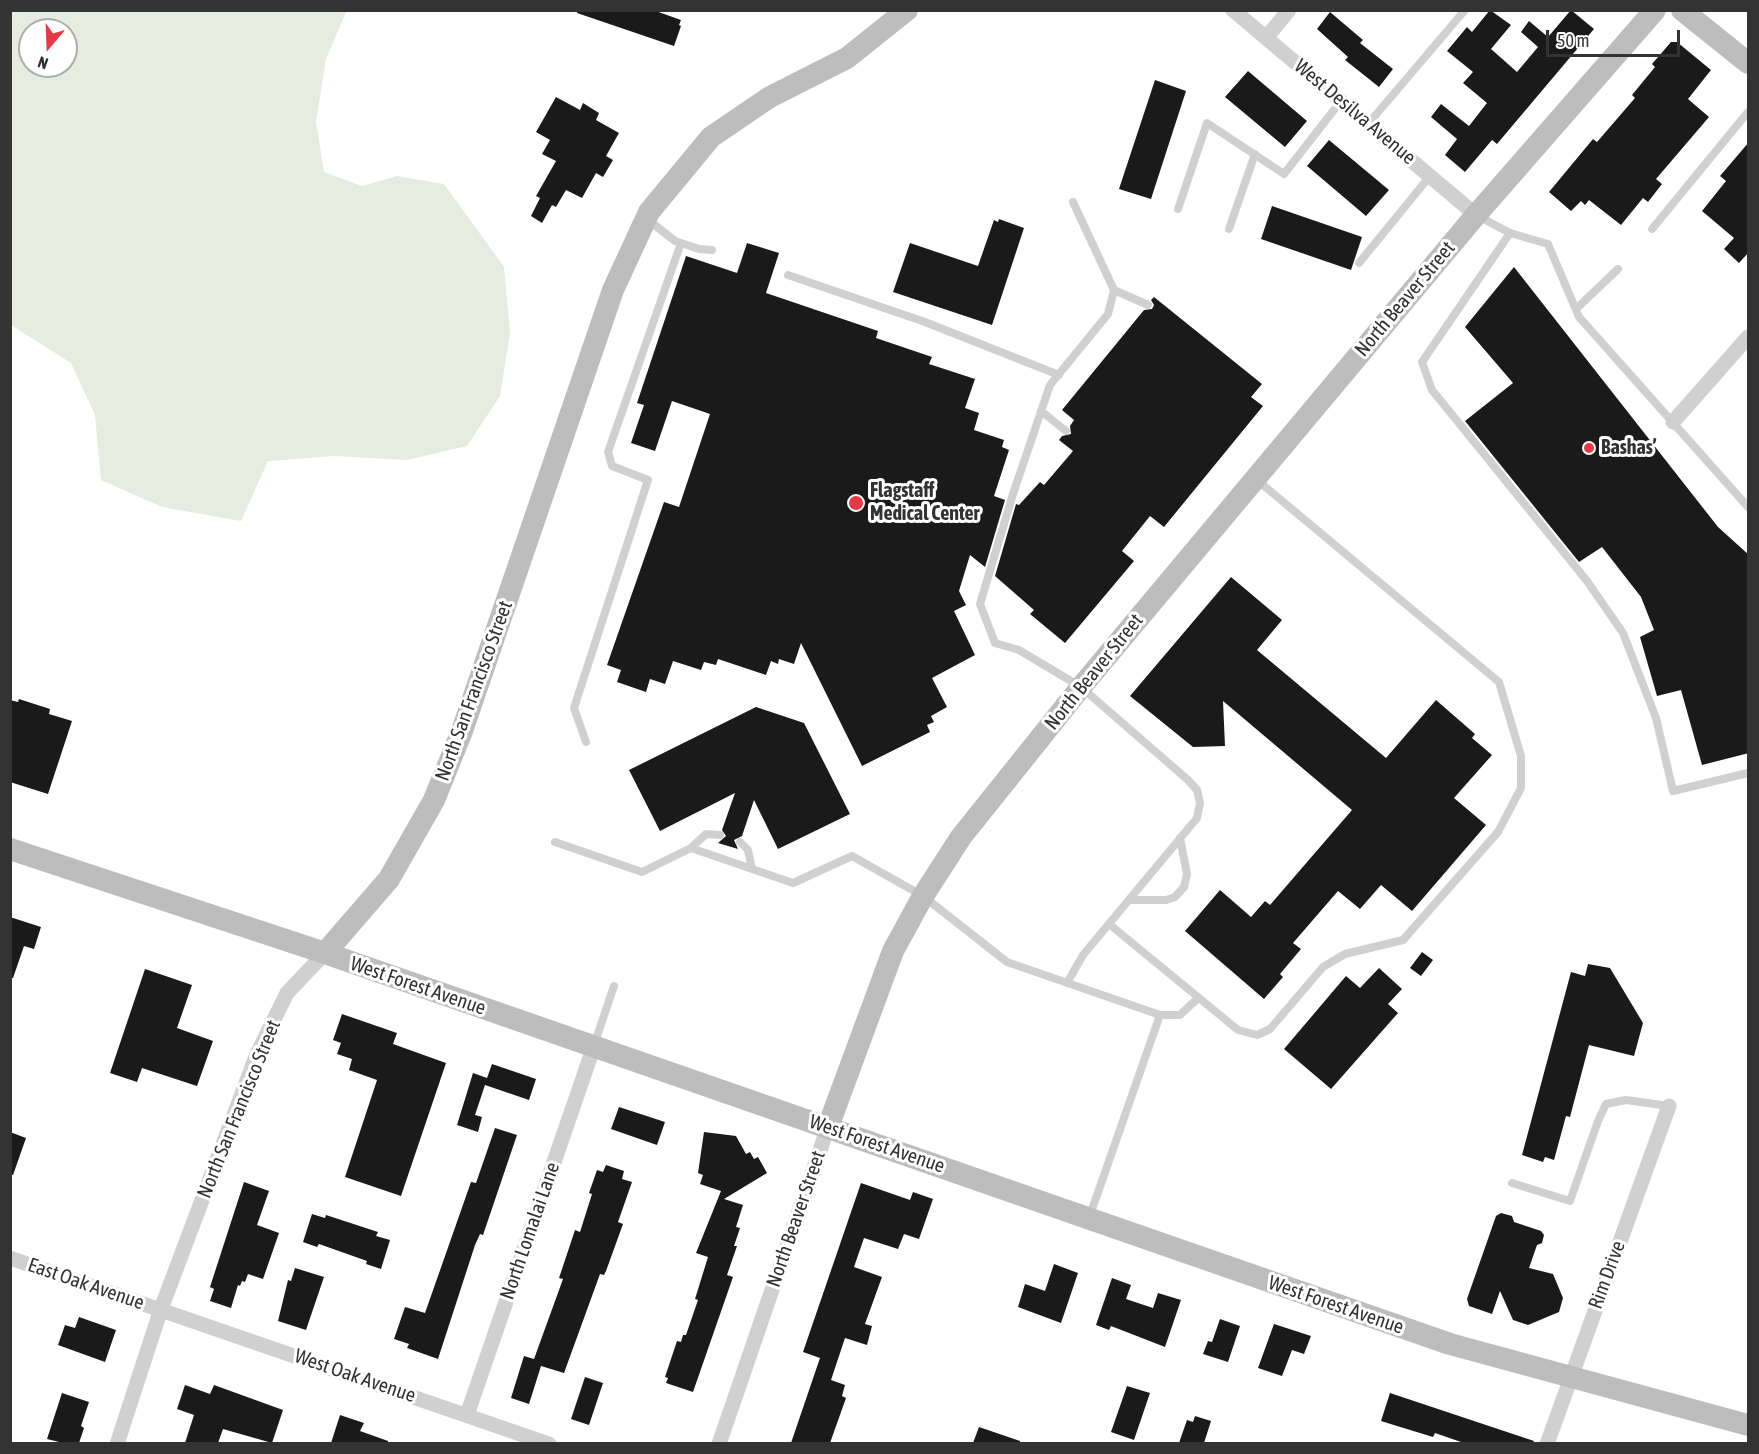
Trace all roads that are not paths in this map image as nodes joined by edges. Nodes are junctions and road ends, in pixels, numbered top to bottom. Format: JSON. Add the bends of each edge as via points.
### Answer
{"nodes":[{"id":1,"x":907,"y":10,"type":"edge"},
{"id":2,"x":1233,"y":10,"type":"edge"},
{"id":3,"x":1289,"y":10,"type":"edge"},
{"id":4,"x":1465,"y":10,"type":"edge"},
{"id":5,"x":1654,"y":10,"type":"edge"},
{"id":6,"x":1682,"y":10,"type":"edge"},
{"id":7,"x":1266,"y":38,"type":"junction"},
{"id":8,"x":1749,"y":63,"type":"edge"},
{"id":9,"x":1341,"y":101,"type":"junction"},
{"id":10,"x":1749,"y":112,"type":"edge"},
{"id":11,"x":1368,"y":124,"type":"junction"},
{"id":12,"x":1255,"y":154,"type":"junction"},
{"id":13,"x":1430,"y":176,"type":"junction"},
{"id":14,"x":1073,"y":202,"type":"dead end"},
{"id":15,"x":1178,"y":209,"type":"dead end"},
{"id":16,"x":1476,"y":214,"type":"junction"},
{"id":17,"x":646,"y":218,"type":"junction"},
{"id":18,"x":1229,"y":229,"type":"dead end"},
{"id":19,"x":1652,"y":229,"type":"dead end"},
{"id":20,"x":1510,"y":233,"type":"junction"},
{"id":21,"x":681,"y":243,"type":"junction"},
{"id":22,"x":712,"y":249,"type":"dead end"},
{"id":23,"x":1359,"y":263,"type":"dead end"},
{"id":24,"x":1618,"y":269,"type":"dead end"},
{"id":25,"x":788,"y":275,"type":"dead end"},
{"id":26,"x":1114,"y":290,"type":"junction"},
{"id":27,"x":1148,"y":305,"type":"dead end"},
{"id":28,"x":1576,"y":309,"type":"junction"},
{"id":29,"x":1749,"y":337,"type":"edge"},
{"id":30,"x":1059,"y":375,"type":"junction"},
{"id":31,"x":1041,"y":411,"type":"junction"},
{"id":32,"x":1673,"y":422,"type":"junction"},
{"id":33,"x":1066,"y":431,"type":"dead end"},
{"id":34,"x":1255,"y":478,"type":"junction"},
{"id":35,"x":1749,"y":507,"type":"edge"},
{"id":36,"x":1081,"y":687,"type":"junction"},
{"id":37,"x":586,"y":742,"type":"dead end"},
{"id":38,"x":1749,"y":773,"type":"edge"},
{"id":39,"x":720,"y":835,"type":"dead end"},
{"id":40,"x":1180,"y":838,"type":"junction"},
{"id":41,"x":555,"y":842,"type":"dead end"},
{"id":42,"x":740,"y":842,"type":"dead end"},
{"id":43,"x":691,"y":848,"type":"junction"},
{"id":44,"x":10,"y":849,"type":"edge"},
{"id":45,"x":752,"y":869,"type":"junction"},
{"id":46,"x":923,"y":896,"type":"junction"},
{"id":47,"x":1129,"y":900,"type":"junction"},
{"id":48,"x":1109,"y":924,"type":"junction"},
{"id":49,"x":325,"y":953,"type":"junction"},
{"id":50,"x":1068,"y":983,"type":"junction"},
{"id":51,"x":614,"y":986,"type":"dead end"},
{"id":52,"x":1197,"y":999,"type":"junction"},
{"id":53,"x":1160,"y":1015,"type":"junction"},
{"id":54,"x":594,"y":1046,"type":"junction"},
{"id":55,"x":1669,"y":1106,"type":"joint"},
{"id":56,"x":828,"y":1127,"type":"junction"},
{"id":57,"x":1512,"y":1183,"type":"dead end"},
{"id":58,"x":1089,"y":1218,"type":"junction"},
{"id":59,"x":10,"y":1258,"type":"edge"},
{"id":60,"x":162,"y":1309,"type":"junction"},
{"id":61,"x":1570,"y":1377,"type":"junction"},
{"id":62,"x":467,"y":1415,"type":"junction"},
{"id":63,"x":1749,"y":1425,"type":"edge"},
{"id":64,"x":117,"y":1443,"type":"edge"},
{"id":65,"x":549,"y":1443,"type":"edge"},
{"id":66,"x":719,"y":1443,"type":"edge"},
{"id":67,"x":1547,"y":1443,"type":"edge"}],
"edges":[{"from":1,"to":17,"type":"street","name":"North San Francisco Street","via":[[847,58],[770,97],[711,137]]},
{"from":2,"to":7,"type":"street","name":"West Desilva Avenue"},
{"from":3,"to":7,"type":"street"},
{"from":4,"to":11,"type":"lane"},
{"from":5,"to":16,"type":"street","name":"North Beaver Street"},
{"from":6,"to":8,"type":"street"},
{"from":7,"to":9,"type":"street","name":"West Desilva Avenue"},
{"from":9,"to":11,"type":"street","name":"West Desilva Avenue"},
{"from":9,"to":12,"type":"lane","via":[[1284,174]]},
{"from":10,"to":19,"type":"lane"},
{"from":11,"to":13,"type":"street","name":"West Desilva Avenue"},
{"from":12,"to":15,"type":"lane","via":[[1207,123]]},
{"from":12,"to":18,"type":"lane"},
{"from":13,"to":16,"type":"street","name":"West Desilva Avenue"},
{"from":13,"to":23,"type":"lane"},
{"from":14,"to":26,"type":"lane"},
{"from":16,"to":20,"type":"lane"},
{"from":16,"to":34,"type":"street","name":"North Beaver Street"},
{"from":17,"to":21,"type":"lane"},
{"from":17,"to":49,"type":"street","name":"North San Francisco Street","via":[[613,290],[462,731],[434,800],[389,879]]},
{"from":20,"to":28,"type":"lane","via":[[1548,244]]},
{"from":20,"to":38,"type":"lane","via":[[1422,362],[1432,390],[1587,581],[1623,633],[1656,718],[1673,791]]},
{"from":21,"to":22,"type":"lane"},
{"from":21,"to":37,"type":"lane","via":[[608,452],[612,466],[648,480],[574,708]]},
{"from":24,"to":28,"type":"lane"},
{"from":25,"to":30,"type":"lane","via":[[925,322]]},
{"from":26,"to":27,"type":"lane"},
{"from":26,"to":30,"type":"lane","via":[[1108,314]]},
{"from":28,"to":32,"type":"lane"},
{"from":29,"to":32,"type":"street"},
{"from":30,"to":31,"type":"lane","via":[[1050,385]]},
{"from":31,"to":33,"type":"lane"},
{"from":31,"to":36,"type":"lane","via":[[980,604],[995,643],[1019,650]]},
{"from":32,"to":35,"type":"lane"},
{"from":34,"to":36,"type":"street","name":"North Beaver Street"},
{"from":34,"to":52,"type":"lane","via":[[1499,682],[1521,756],[1521,788],[1498,832],[1403,940],[1345,954],[1323,967],[1270,1029],[1257,1035],[1238,1030]]},
{"from":36,"to":40,"type":"lane","via":[[1197,790],[1197,818]]},
{"from":36,"to":46,"type":"street","name":"North Beaver Street","via":[[961,837]]},
{"from":39,"to":43,"type":"lane","via":[[706,834]]},
{"from":40,"to":47,"type":"lane"},
{"from":40,"to":47,"type":"lane","via":[[1187,874],[1184,887],[1166,900]]},
{"from":41,"to":43,"type":"lane","via":[[642,872]]},
{"from":42,"to":45,"type":"lane","via":[[748,850]]},
{"from":43,"to":45,"type":"lane"},
{"from":44,"to":49,"type":"street","name":"West Forest Avenue"},
{"from":45,"to":46,"type":"lane","via":[[793,883],[852,856]]},
{"from":46,"to":50,"type":"lane","via":[[1007,962]]},
{"from":46,"to":56,"type":"street","name":"North Beaver Street","via":[[893,951]]},
{"from":47,"to":48,"type":"lane"},
{"from":48,"to":50,"type":"lane","via":[[1083,955]]},
{"from":48,"to":52,"type":"lane"},
{"from":49,"to":54,"type":"street","name":"West Forest Avenue"},
{"from":49,"to":60,"type":"street","name":"North San Francisco Street","via":[[286,993],[257,1054]]},
{"from":50,"to":53,"type":"lane"},
{"from":51,"to":54,"type":"lane"},
{"from":52,"to":53,"type":"lane","via":[[1180,1015]]},
{"from":53,"to":58,"type":"lane"},
{"from":54,"to":56,"type":"street","name":"West Forest Avenue"},
{"from":54,"to":62,"type":"street","name":"North Lomalai Lane"},
{"from":55,"to":57,"type":"lane","via":[[1626,1100],[1606,1104],[1570,1202]]},
{"from":55,"to":61,"type":"street","name":"Rim Drive"},
{"from":56,"to":58,"type":"street","name":"West Forest Avenue"},
{"from":56,"to":66,"type":"street","name":"North Beaver Street"},
{"from":58,"to":61,"type":"street","name":"West Forest Avenue","via":[[1450,1344]]},
{"from":59,"to":60,"type":"street","name":"East Oak Avenue"},
{"from":60,"to":62,"type":"street","name":"West Oak Avenue"},
{"from":60,"to":64,"type":"street","name":"North San Francisco Street"},
{"from":61,"to":63,"type":"street","name":"West Forest Avenue"},
{"from":61,"to":67,"type":"street","name":"Rim Drive"},
{"from":62,"to":65,"type":"street","name":"West Oak Avenue"}]}
